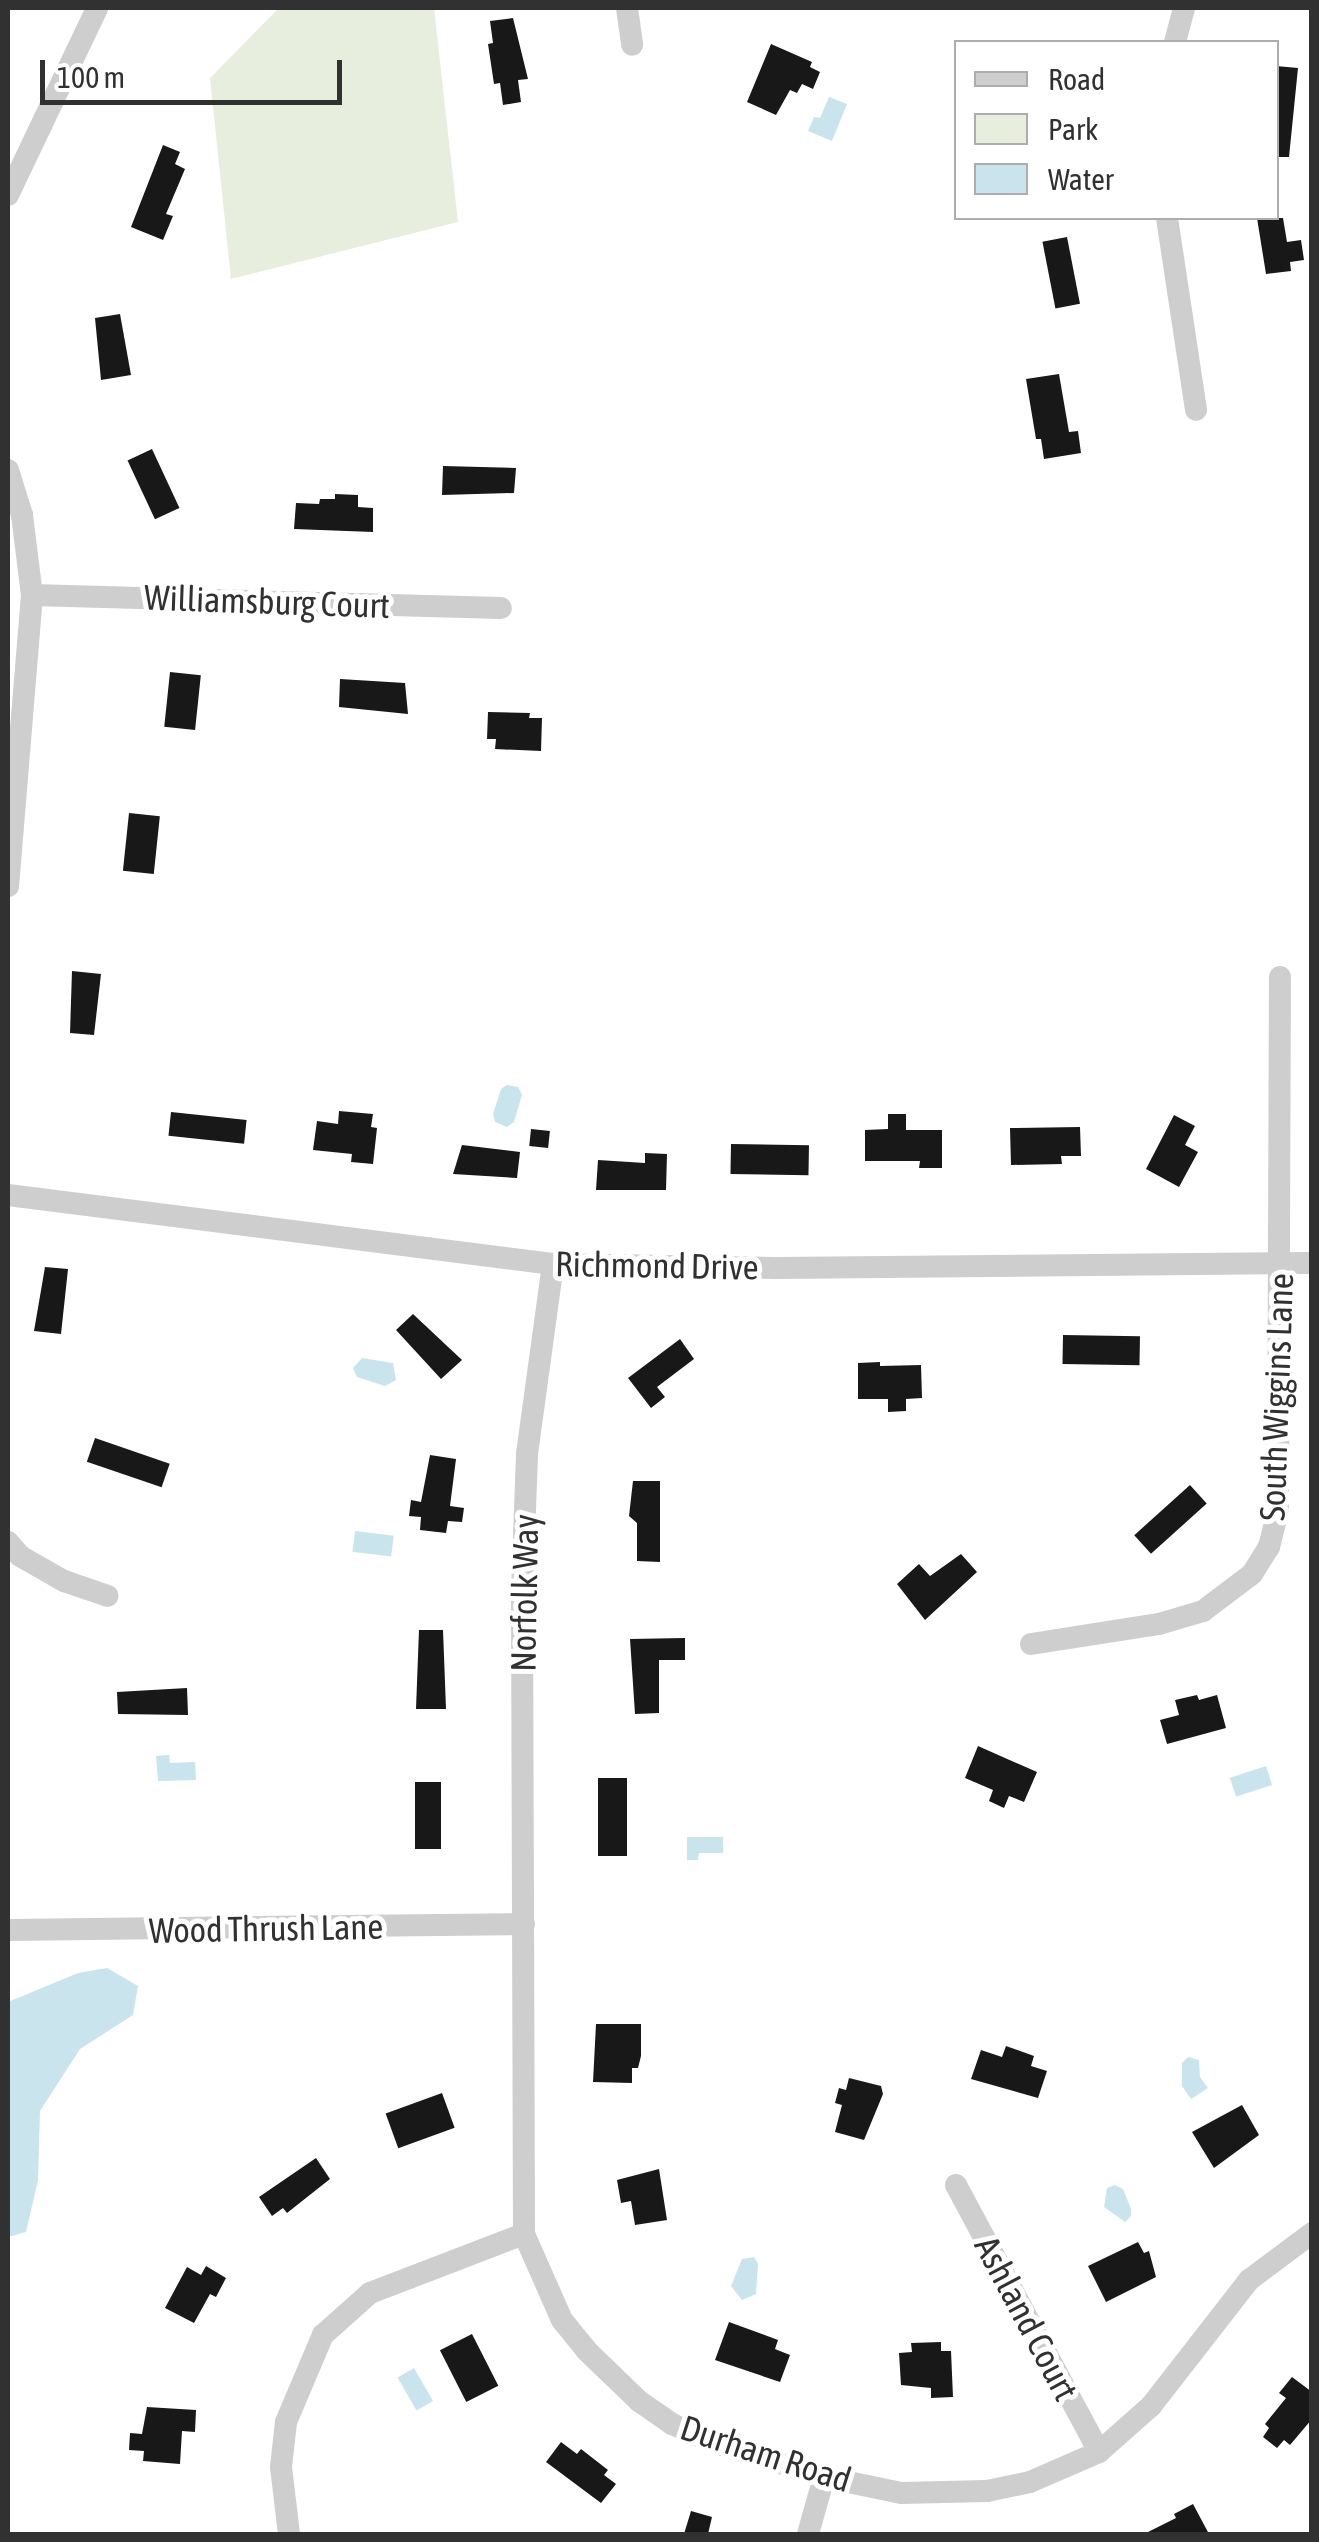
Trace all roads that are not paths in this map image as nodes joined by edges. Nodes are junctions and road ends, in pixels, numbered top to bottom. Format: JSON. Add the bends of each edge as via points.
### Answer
{"nodes":[{"id":1,"x":97,"y":8,"type":"edge"},
{"id":2,"x":627,"y":8,"type":"edge"},
{"id":3,"x":1184,"y":8,"type":"edge"},
{"id":4,"x":1175,"y":40,"type":"edge"},
{"id":5,"x":632,"y":44,"type":"dead end"},
{"id":6,"x":8,"y":195,"type":"edge"},
{"id":7,"x":1167,"y":220,"type":"edge"},
{"id":8,"x":1196,"y":410,"type":"dead end"},
{"id":9,"x":8,"y":470,"type":"edge"},
{"id":10,"x":32,"y":595,"type":"junction"},
{"id":11,"x":501,"y":608,"type":"dead end"},
{"id":12,"x":8,"y":886,"type":"edge"},
{"id":13,"x":1280,"y":976,"type":"dead end"},
{"id":14,"x":8,"y":1195,"type":"edge"},
{"id":15,"x":1312,"y":1263,"type":"edge"},
{"id":16,"x":553,"y":1264,"type":"junction"},
{"id":17,"x":1280,"y":1264,"type":"junction"},
{"id":18,"x":8,"y":1542,"type":"edge"},
{"id":19,"x":108,"y":1596,"type":"dead end"},
{"id":20,"x":1030,"y":1644,"type":"dead end"},
{"id":21,"x":524,"y":1924,"type":"junction"},
{"id":22,"x":8,"y":1930,"type":"edge"},
{"id":23,"x":956,"y":2185,"type":"dead end"},
{"id":24,"x":1312,"y":2233,"type":"edge"},
{"id":25,"x":524,"y":2234,"type":"junction"},
{"id":26,"x":1098,"y":2452,"type":"junction"},
{"id":27,"x":824,"y":2477,"type":"junction"},
{"id":28,"x":290,"y":2534,"type":"edge"},
{"id":29,"x":808,"y":2534,"type":"edge"}],
"edges":[{"from":1,"to":6,"type":"street"},
{"from":2,"to":5,"type":"street"},
{"from":3,"to":4,"type":"street"},
{"from":7,"to":8,"type":"street"},
{"from":9,"to":10,"type":"street","via":[[22,515]]},
{"from":10,"to":11,"type":"street","name":"Williamsburg Court"},
{"from":10,"to":12,"type":"street"},
{"from":13,"to":17,"type":"street","name":"South Wiggins Lane"},
{"from":14,"to":16,"type":"street","name":"Richmond Drive"},
{"from":15,"to":17,"type":"street","name":"Richmond Drive"},
{"from":16,"to":17,"type":"street","name":"Richmond Drive"},
{"from":16,"to":21,"type":"street","name":"Norfolk Way","via":[[527,1455]]},
{"from":17,"to":20,"type":"street","name":"South Wiggins Lane","via":[[1278,1512],[1252,1574],[1203,1611]]},
{"from":18,"to":19,"type":"street","via":[[64,1581]]},
{"from":21,"to":22,"type":"street","name":"Wood Thrush Lane"},
{"from":21,"to":25,"type":"street","name":"Durham Road"},
{"from":23,"to":26,"type":"street","name":"Ashland Court"},
{"from":24,"to":26,"type":"street","name":"Durham Road","via":[[1249,2280],[1152,2406]]},
{"from":25,"to":27,"type":"street","name":"Durham Road","via":[[562,2320],[639,2401],[716,2444]]},
{"from":25,"to":28,"type":"street","via":[[370,2293],[324,2335],[286,2422],[281,2467]]},
{"from":26,"to":27,"type":"street","name":"Durham Road","via":[[1030,2482],[987,2491],[901,2493]]},
{"from":27,"to":29,"type":"street"}]}
